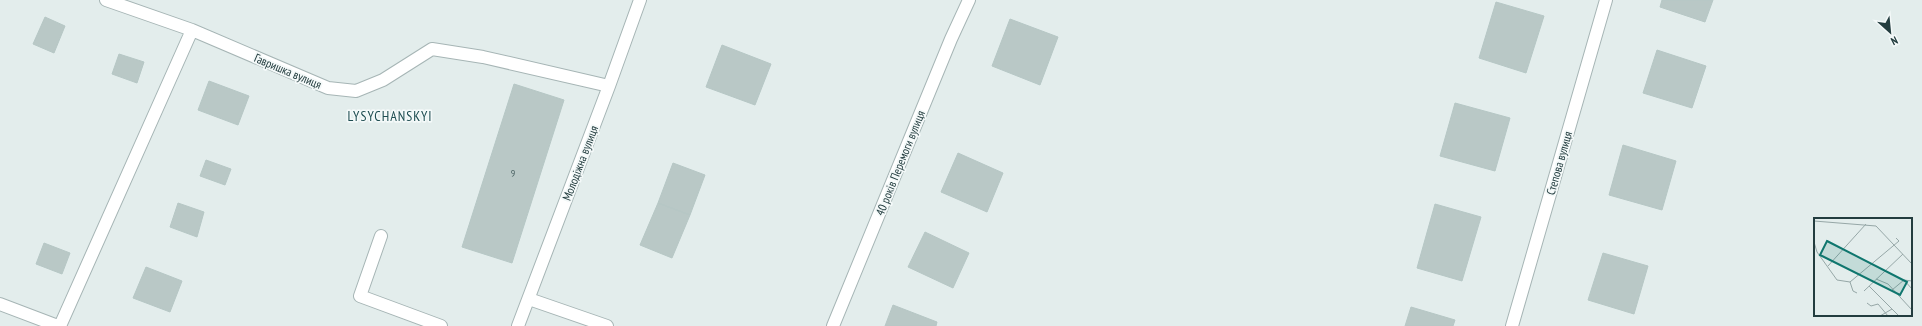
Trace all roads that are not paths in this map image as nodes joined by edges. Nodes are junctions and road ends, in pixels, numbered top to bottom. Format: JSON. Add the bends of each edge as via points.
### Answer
{"nodes":[{"id":1,"x":106,"y":0,"type":"edge"},
{"id":2,"x":640,"y":0,"type":"edge"},
{"id":3,"x":969,"y":0,"type":"edge"},
{"id":4,"x":1606,"y":0,"type":"edge"},
{"id":5,"x":192,"y":30,"type":"junction"},
{"id":6,"x":609,"y":86,"type":"junction"},
{"id":7,"x":381,"y":236,"type":"dead end"},
{"id":8,"x":529,"y":299,"type":"junction"},
{"id":9,"x":0,"y":304,"type":"edge"},
{"id":10,"x":59,"y":326,"type":"edge"},
{"id":11,"x":441,"y":326,"type":"edge"},
{"id":12,"x":518,"y":326,"type":"edge"},
{"id":13,"x":607,"y":326,"type":"edge"},
{"id":14,"x":832,"y":326,"type":"edge"},
{"id":15,"x":1512,"y":326,"type":"edge"}],
"edges":[{"from":1,"to":5,"type":"street","name":"Гавришка вулиця"},
{"from":2,"to":6,"type":"street","name":"Молодіжна вулиця"},
{"from":3,"to":14,"type":"street","name":"40 років Перемоги вулиця"},
{"from":4,"to":15,"type":"street","name":"Степова вулиця"},
{"from":5,"to":6,"type":"street","name":"Гавришка вулиця","via":[[328,88],[356,91],[383,80],[432,49],[483,57]]},
{"from":5,"to":10,"type":"street"},
{"from":6,"to":8,"type":"street","name":"Молодіжна вулиця"},
{"from":7,"to":11,"type":"street","via":[[360,296]]},
{"from":8,"to":12,"type":"street","name":"Молодіжна вулиця"},
{"from":8,"to":13,"type":"street"},
{"from":9,"to":10,"type":"street"}]}
